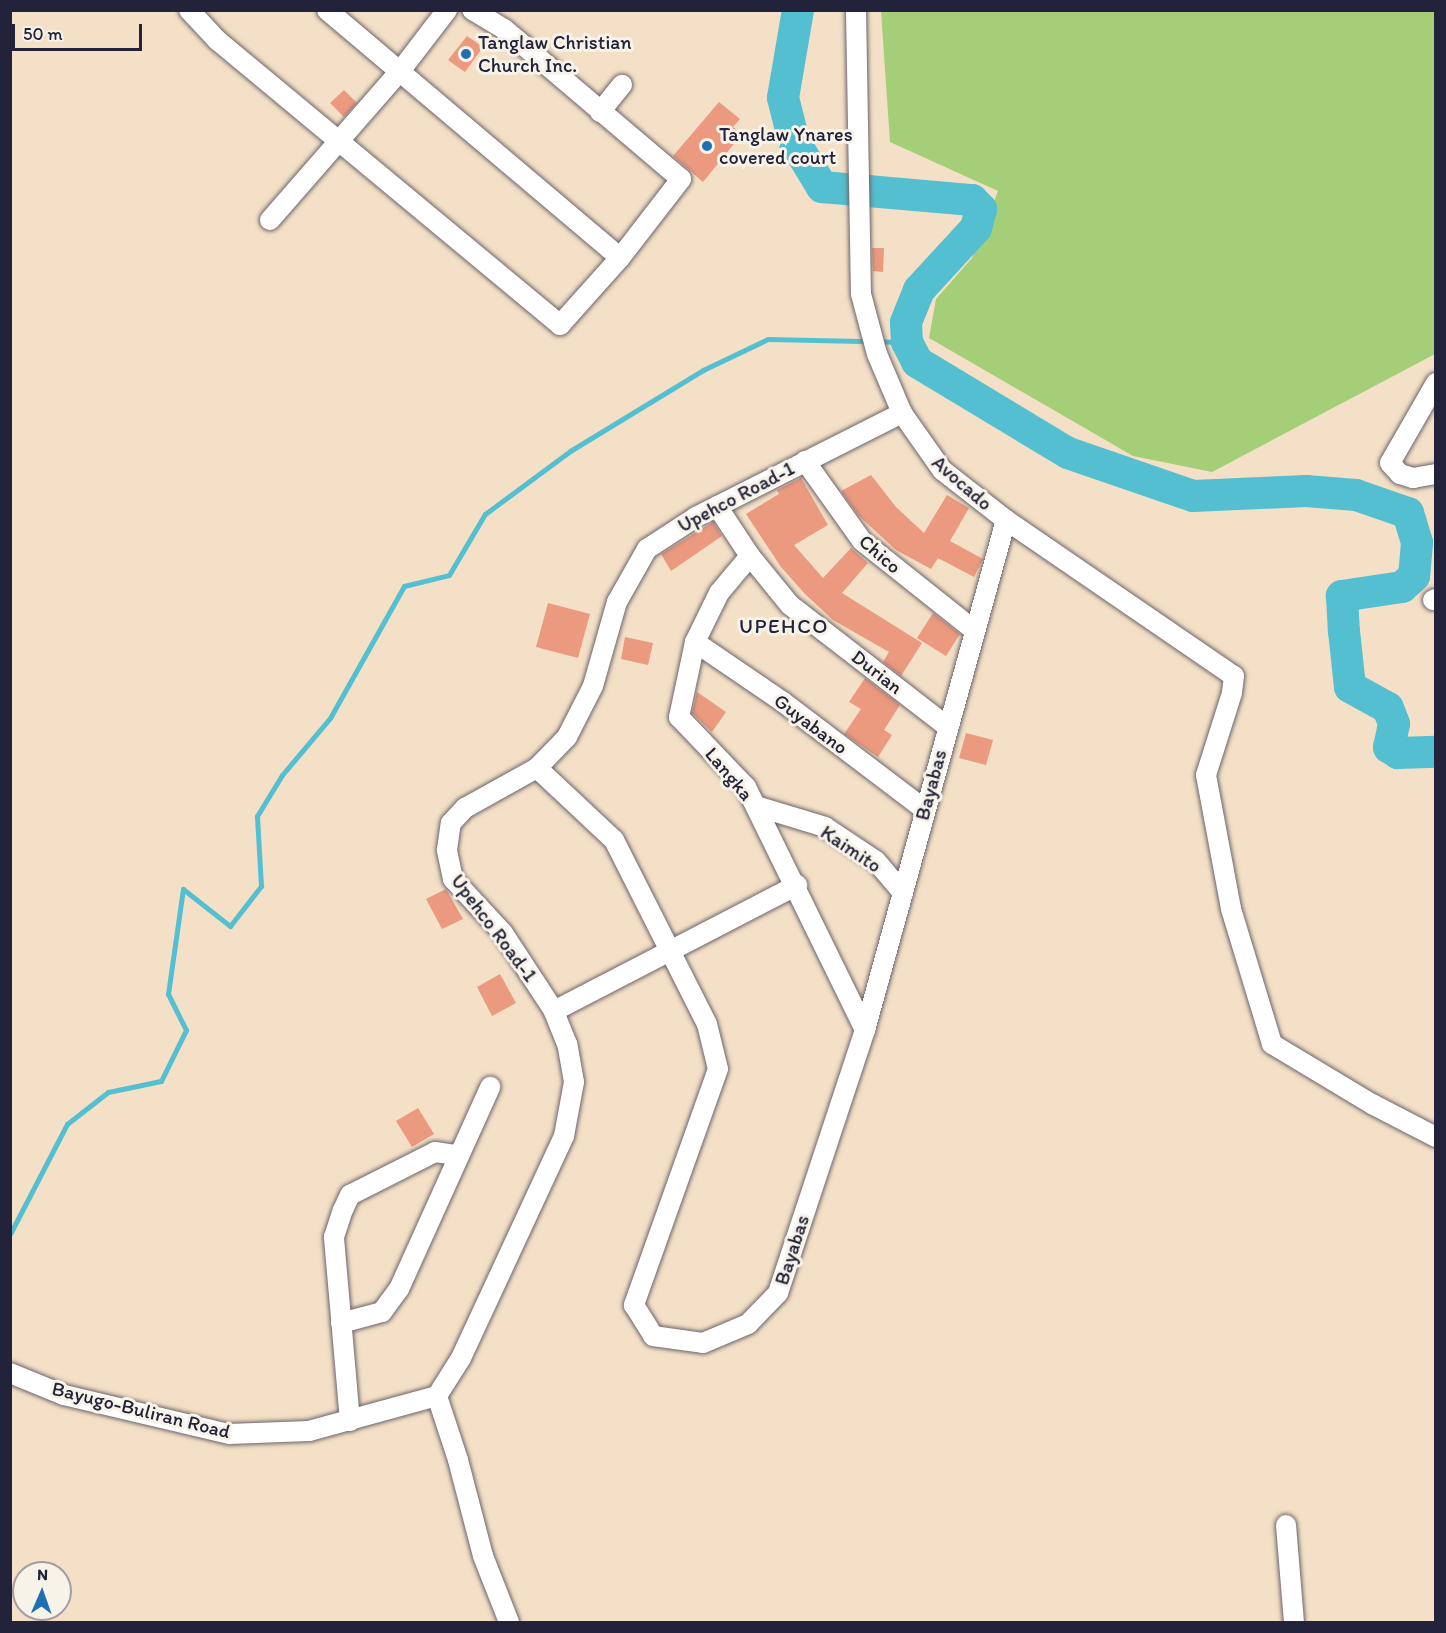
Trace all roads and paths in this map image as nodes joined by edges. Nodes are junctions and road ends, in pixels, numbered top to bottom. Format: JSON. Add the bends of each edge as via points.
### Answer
{"nodes":[{"id":1,"x":189,"y":10,"type":"edge"},
{"id":2,"x":327,"y":10,"type":"edge"},
{"id":3,"x":447,"y":10,"type":"edge"},
{"id":4,"x":472,"y":10,"type":"edge"},
{"id":5,"x":856,"y":10,"type":"edge"},
{"id":6,"x":401,"y":70,"type":"junction"},
{"id":7,"x":622,"y":85,"type":"dead end"},
{"id":8,"x":600,"y":112,"type":"junction"},
{"id":9,"x":338,"y":142,"type":"junction"},
{"id":10,"x":270,"y":220,"type":"dead end"},
{"id":11,"x":620,"y":258,"type":"junction"},
{"id":12,"x":1436,"y":383,"type":"edge"},
{"id":13,"x":902,"y":413,"type":"junction"},
{"id":14,"x":805,"y":460,"type":"junction"},
{"id":15,"x":1436,"y":474,"type":"edge"},
{"id":16,"x":717,"y":506,"type":"junction"},
{"id":17,"x":1006,"y":520,"type":"junction"},
{"id":18,"x":750,"y":556,"type":"junction"},
{"id":19,"x":974,"y":630,"type":"junction"},
{"id":20,"x":695,"y":642,"type":"junction"},
{"id":21,"x":948,"y":727,"type":"junction"},
{"id":22,"x":537,"y":768,"type":"junction"},
{"id":23,"x":756,"y":806,"type":"junction"},
{"id":24,"x":924,"y":809,"type":"junction"},
{"id":25,"x":797,"y":885,"type":"junction"},
{"id":26,"x":903,"y":893,"type":"junction"},
{"id":27,"x":670,"y":950,"type":"junction"},
{"id":28,"x":554,"y":1011,"type":"junction"},
{"id":29,"x":865,"y":1030,"type":"junction"},
{"id":30,"x":490,"y":1087,"type":"dead end"},
{"id":31,"x":1436,"y":1137,"type":"edge"},
{"id":32,"x":458,"y":1155,"type":"junction"},
{"id":33,"x":341,"y":1323,"type":"junction"},
{"id":34,"x":10,"y":1373,"type":"edge"},
{"id":35,"x":437,"y":1396,"type":"junction"},
{"id":36,"x":350,"y":1421,"type":"junction"},
{"id":37,"x":1286,"y":1525,"type":"dead end"},
{"id":38,"x":509,"y":1623,"type":"edge"},
{"id":39,"x":1294,"y":1623,"type":"edge"}],
"edges":[{"from":1,"to":9,"type":"street","via":[[217,40]]},
{"from":2,"to":6,"type":"street"},
{"from":3,"to":6,"type":"street"},
{"from":4,"to":8,"type":"street","via":[[504,29]]},
{"from":5,"to":13,"type":"street","name":"Avocado","via":[[861,294],[868,328]]},
{"from":6,"to":9,"type":"street"},
{"from":6,"to":11,"type":"street"},
{"from":7,"to":8,"type":"street"},
{"from":8,"to":11,"type":"street","via":[[681,179]]},
{"from":9,"to":10,"type":"street"},
{"from":9,"to":11,"type":"street","via":[[560,325]]},
{"from":12,"to":15,"type":"street","via":[[1390,463],[1400,474],[1413,478]]},
{"from":13,"to":14,"type":"street","name":"Upehco Road-1"},
{"from":13,"to":17,"type":"street","name":"Avocado","via":[[942,470]]},
{"from":14,"to":16,"type":"street","name":"Upehco Road-1"},
{"from":14,"to":19,"type":"street","name":"Chico","via":[[862,541]]},
{"from":16,"to":18,"type":"street","name":"Durian"},
{"from":16,"to":22,"type":"street","name":"Upehco Road-1","via":[[662,536],[637,562],[617,602],[593,686],[580,716],[567,737]]},
{"from":17,"to":19,"type":"street","name":"Bayabas"},
{"from":17,"to":31,"type":"street","name":"Avocado","via":[[1234,676],[1206,775],[1231,909],[1272,1044]]},
{"from":18,"to":20,"type":"street","name":"Langka","via":[[718,593]]},
{"from":18,"to":21,"type":"street","name":"Durian","via":[[790,605]]},
{"from":19,"to":21,"type":"street","name":"Bayabas"},
{"from":20,"to":23,"type":"street","name":"Langka","via":[[679,717],[746,787]]},
{"from":20,"to":24,"type":"street","name":"Guyabano","via":[[783,702]]},
{"from":21,"to":24,"type":"street","name":"Bayabas"},
{"from":22,"to":27,"type":"street","name":"Bayabas","via":[[614,840]]},
{"from":22,"to":28,"type":"street","name":"Upehco Road-1","via":[[465,808],[451,823],[447,850],[453,879],[502,933]]},
{"from":23,"to":25,"type":"street","name":"Langka"},
{"from":23,"to":26,"type":"street","name":"Kaimito","via":[[825,827],[876,861]]},
{"from":24,"to":26,"type":"street","name":"Bayabas"},
{"from":25,"to":27,"type":"street"},
{"from":25,"to":29,"type":"street","name":"Langka"},
{"from":26,"to":29,"type":"street","name":"Bayabas"},
{"from":27,"to":28,"type":"street"},
{"from":27,"to":29,"type":"street","name":"Bayabas","via":[[707,1024],[718,1069],[634,1305],[653,1336],[703,1343],[748,1324],[778,1293]]},
{"from":28,"to":35,"type":"street","name":"Upehco Road-1","via":[[572,1065],[570,1118],[461,1358]]},
{"from":30,"to":32,"type":"street"},
{"from":32,"to":33,"type":"street","via":[[399,1289],[382,1312]]},
{"from":32,"to":33,"type":"street","via":[[435,1152],[350,1195],[334,1237]]},
{"from":33,"to":36,"type":"street"},
{"from":34,"to":36,"type":"street","name":"Bayugo-Buliran Road","via":[[64,1395],[229,1434],[309,1431]]},
{"from":35,"to":36,"type":"street"},
{"from":35,"to":38,"type":"street","via":[[483,1556]]},
{"from":37,"to":39,"type":"street"}]}
